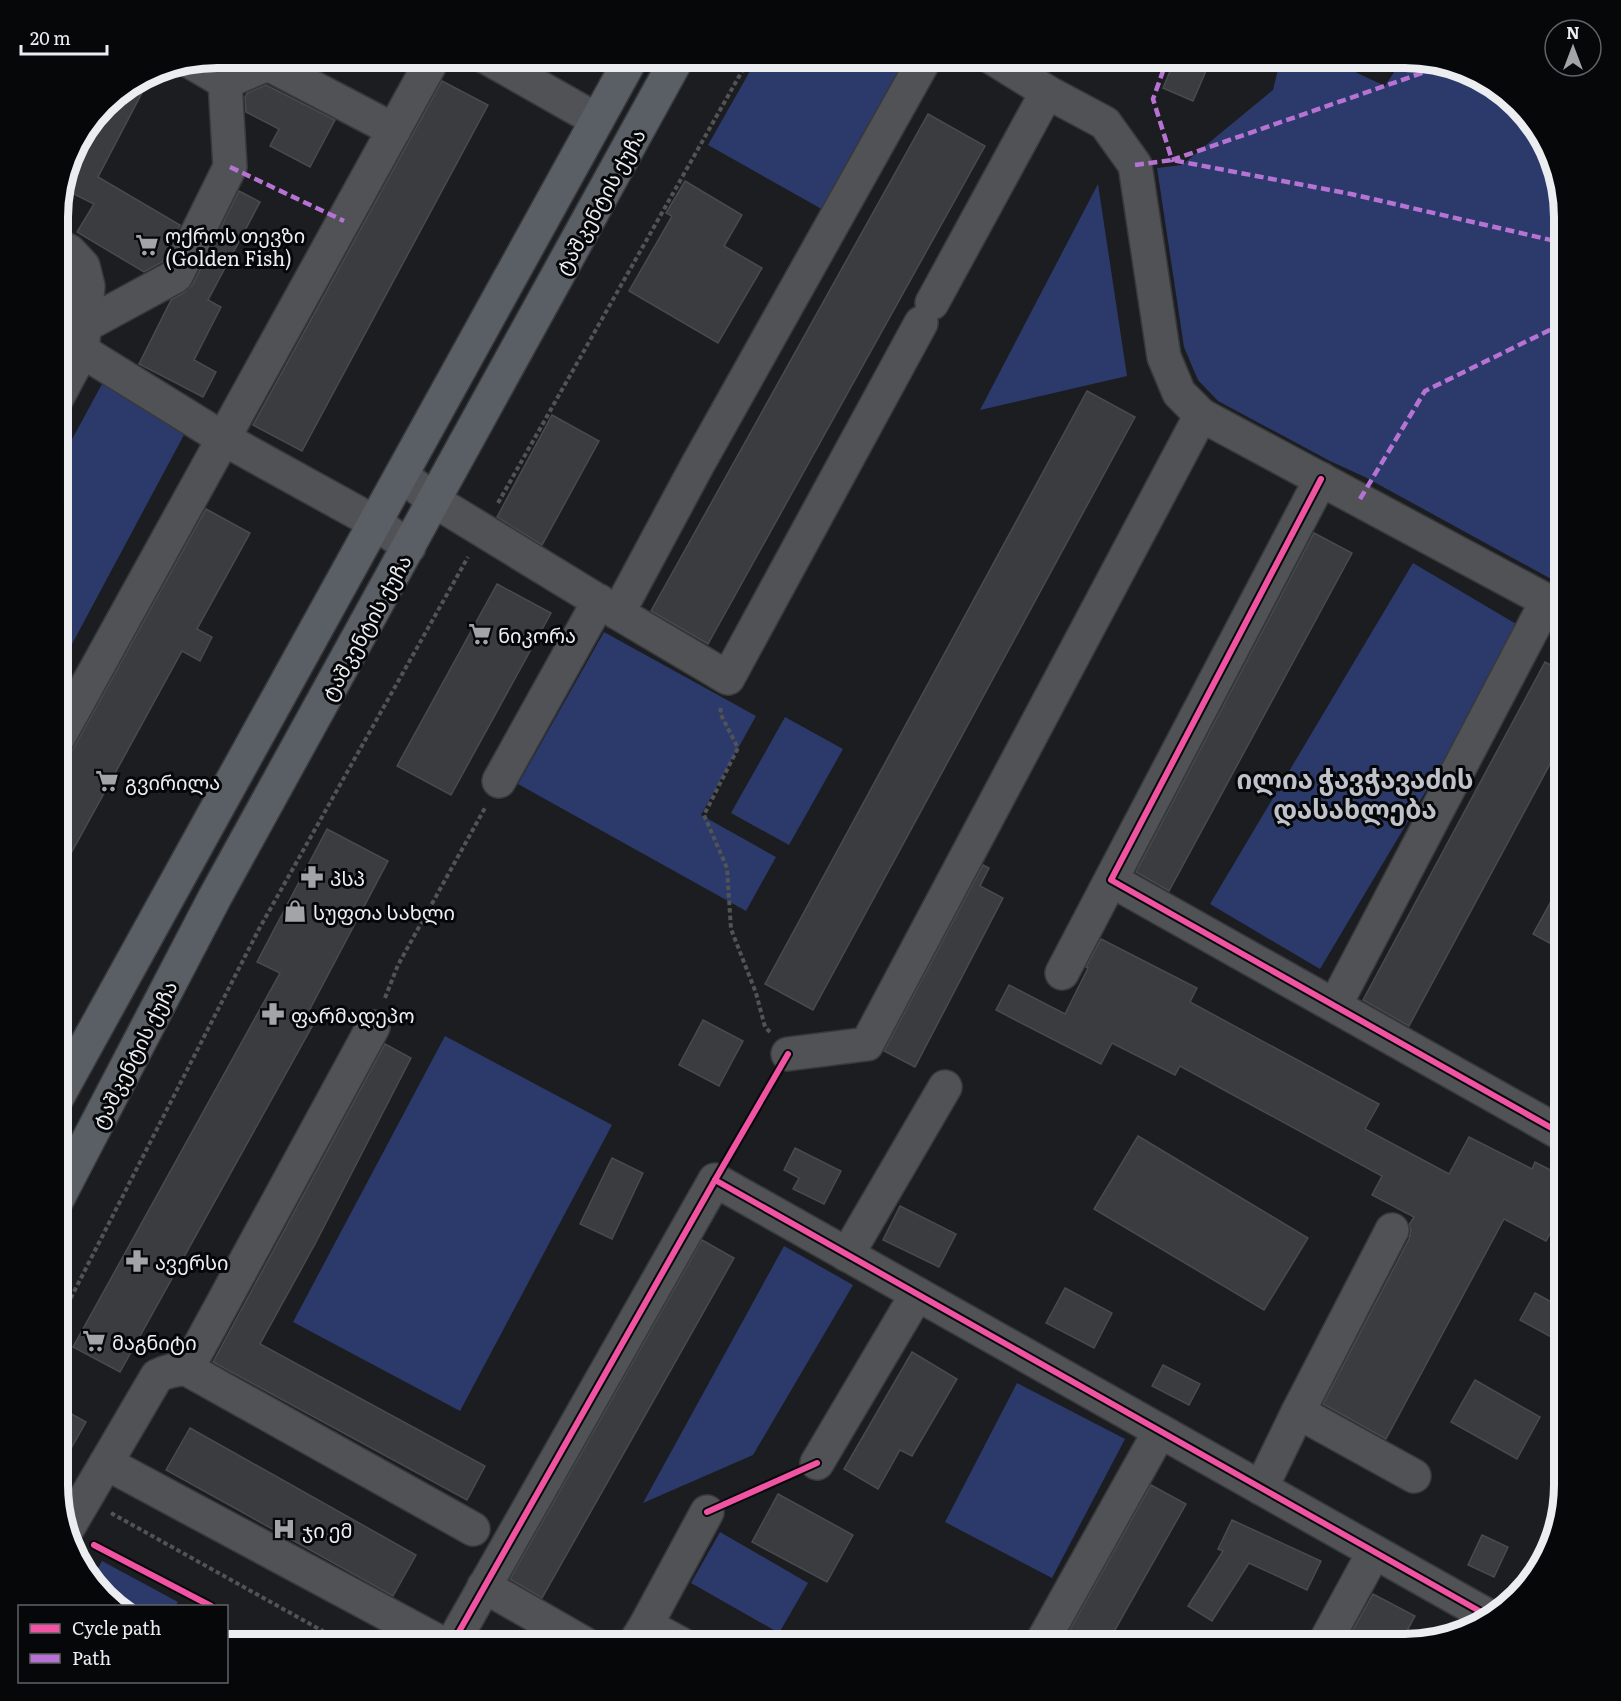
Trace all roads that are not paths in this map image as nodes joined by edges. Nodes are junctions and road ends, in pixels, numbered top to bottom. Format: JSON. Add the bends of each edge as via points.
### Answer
{"nodes":[{"id":1,"x":261,"y":67,"type":"edge"},
{"id":2,"x":274,"y":67,"type":"edge"},
{"id":3,"x":428,"y":67,"type":"edge"},
{"id":4,"x":521,"y":67,"type":"edge"},
{"id":5,"x":626,"y":67,"type":"edge"},
{"id":6,"x":672,"y":67,"type":"edge"},
{"id":7,"x":202,"y":68,"type":"edge"},
{"id":8,"x":920,"y":68,"type":"edge"},
{"id":9,"x":1008,"y":68,"type":"edge"},
{"id":10,"x":225,"y":82,"type":"junction"},
{"id":11,"x":1047,"y":92,"type":"junction"},
{"id":12,"x":597,"y":120,"type":"junction"},
{"id":13,"x":394,"y":130,"type":"junction"},
{"id":14,"x":68,"y":251,"type":"edge"},
{"id":15,"x":75,"y":339,"type":"edge"},
{"id":16,"x":68,"y":362,"type":"edge"},
{"id":17,"x":1201,"y":415,"type":"junction"},
{"id":18,"x":224,"y":439,"type":"junction"},
{"id":19,"x":402,"y":475,"type":"junction"},
{"id":20,"x":1321,"y":479,"type":"junction"},
{"id":21,"x":433,"y":500,"type":"junction"},
{"id":22,"x":376,"y":523,"type":"junction"},
{"id":23,"x":409,"y":547,"type":"junction"},
{"id":24,"x":1554,"y":605,"type":"edge"},
{"id":25,"x":609,"y":607,"type":"junction"},
{"id":26,"x":1554,"y":608,"type":"edge"},
{"id":27,"x":68,"y":721,"type":"edge"},
{"id":28,"x":499,"y":782,"type":"road end"},
{"id":29,"x":1111,"y":880,"type":"junction"},
{"id":30,"x":1062,"y":973,"type":"dead end"},
{"id":31,"x":1335,"y":1005,"type":"junction"},
{"id":32,"x":373,"y":1027,"type":"road end"},
{"id":33,"x":788,"y":1054,"type":"road end"},
{"id":34,"x":67,"y":1079,"type":"edge"},
{"id":35,"x":945,"y":1087,"type":"dead end"},
{"id":36,"x":1554,"y":1125,"type":"edge"},
{"id":37,"x":67,"y":1180,"type":"edge"},
{"id":38,"x":1392,"y":1230,"type":"dead end"},
{"id":39,"x":847,"y":1255,"type":"junction"},
{"id":40,"x":917,"y":1294,"type":"junction"},
{"id":41,"x":187,"y":1369,"type":"junction"},
{"id":42,"x":1298,"y":1412,"type":"junction"},
{"id":43,"x":1160,"y":1431,"type":"junction"},
{"id":44,"x":106,"y":1463,"type":"junction"},
{"id":45,"x":817,"y":1463,"type":"dead end"},
{"id":46,"x":1414,"y":1476,"type":"dead end"},
{"id":47,"x":1261,"y":1488,"type":"junction"},
{"id":48,"x":706,"y":1512,"type":"dead end"},
{"id":49,"x":72,"y":1520,"type":"edge"},
{"id":50,"x":473,"y":1529,"type":"dead end"},
{"id":51,"x":1374,"y":1552,"type":"junction"},
{"id":52,"x":484,"y":1586,"type":"junction"},
{"id":53,"x":1482,"y":1612,"type":"edge"},
{"id":54,"x":424,"y":1634,"type":"edge"},
{"id":55,"x":458,"y":1634,"type":"edge"},
{"id":56,"x":568,"y":1634,"type":"edge"},
{"id":57,"x":640,"y":1634,"type":"edge"},
{"id":58,"x":1047,"y":1634,"type":"edge"},
{"id":59,"x":1329,"y":1634,"type":"edge"}],
"edges":[{"from":1,"to":10,"type":"street"},
{"from":2,"to":13,"type":"street"},
{"from":3,"to":13,"type":"street"},
{"from":4,"to":12,"type":"street"},
{"from":5,"to":12,"type":"main road","name":"ტაშკენტის ქუჩა"},
{"from":6,"to":21,"type":"main road","name":"ტაშკენტის ქუჩა"},
{"from":7,"to":10,"type":"street"},
{"from":8,"to":25,"type":"street","via":[[698,464]]},
{"from":9,"to":11,"type":"street"},
{"from":10,"to":15,"type":"street","via":[[230,167],[176,276]]},
{"from":11,"to":17,"type":"street","via":[[1104,123],[1135,165],[1164,357],[1179,393]]},
{"from":11,"to":25,"type":"street","via":[[728,678]]},
{"from":12,"to":19,"type":"main road","name":"ტაშკენტის ქუჩა"},
{"from":13,"to":18,"type":"street"},
{"from":14,"to":15,"type":"street","via":[[83,266],[88,286]]},
{"from":15,"to":16,"type":"street"},
{"from":15,"to":18,"type":"street"},
{"from":17,"to":20,"type":"street"},
{"from":17,"to":33,"type":"street","via":[[867,1044]]},
{"from":18,"to":22,"type":"street"},
{"from":18,"to":27,"type":"street"},
{"from":19,"to":21,"type":"street"},
{"from":19,"to":22,"type":"main road","name":"ტაშკენტის ქუჩა"},
{"from":20,"to":24,"type":"street"},
{"from":20,"to":29,"type":"street"},
{"from":21,"to":23,"type":"main road","name":"ტაშკენტის ქუჩა"},
{"from":21,"to":25,"type":"street"},
{"from":22,"to":23,"type":"street"},
{"from":22,"to":34,"type":"main road","name":"ტაშკენტის ქუჩა"},
{"from":23,"to":37,"type":"main road","name":"ტაშკენტის ქუჩა","via":[[215,897]]},
{"from":25,"to":28,"type":"street"},
{"from":26,"to":31,"type":"street"},
{"from":29,"to":30,"type":"street"},
{"from":29,"to":31,"type":"street"},
{"from":31,"to":36,"type":"street"},
{"from":32,"to":41,"type":"street"},
{"from":35,"to":39,"type":"street"},
{"from":38,"to":42,"type":"street"},
{"from":39,"to":40,"type":"street"},
{"from":39,"to":52,"type":"street","via":[[715,1180]]},
{"from":40,"to":43,"type":"street"},
{"from":40,"to":45,"type":"street"},
{"from":41,"to":44,"type":"street","via":[[157,1376]]},
{"from":41,"to":50,"type":"street"},
{"from":42,"to":46,"type":"street"},
{"from":42,"to":47,"type":"street"},
{"from":43,"to":47,"type":"street"},
{"from":43,"to":58,"type":"street"},
{"from":44,"to":49,"type":"street"},
{"from":44,"to":54,"type":"street"},
{"from":47,"to":51,"type":"street"},
{"from":48,"to":57,"type":"street"},
{"from":51,"to":53,"type":"street"},
{"from":51,"to":59,"type":"street"},
{"from":52,"to":55,"type":"street"},
{"from":52,"to":56,"type":"street"}]}
